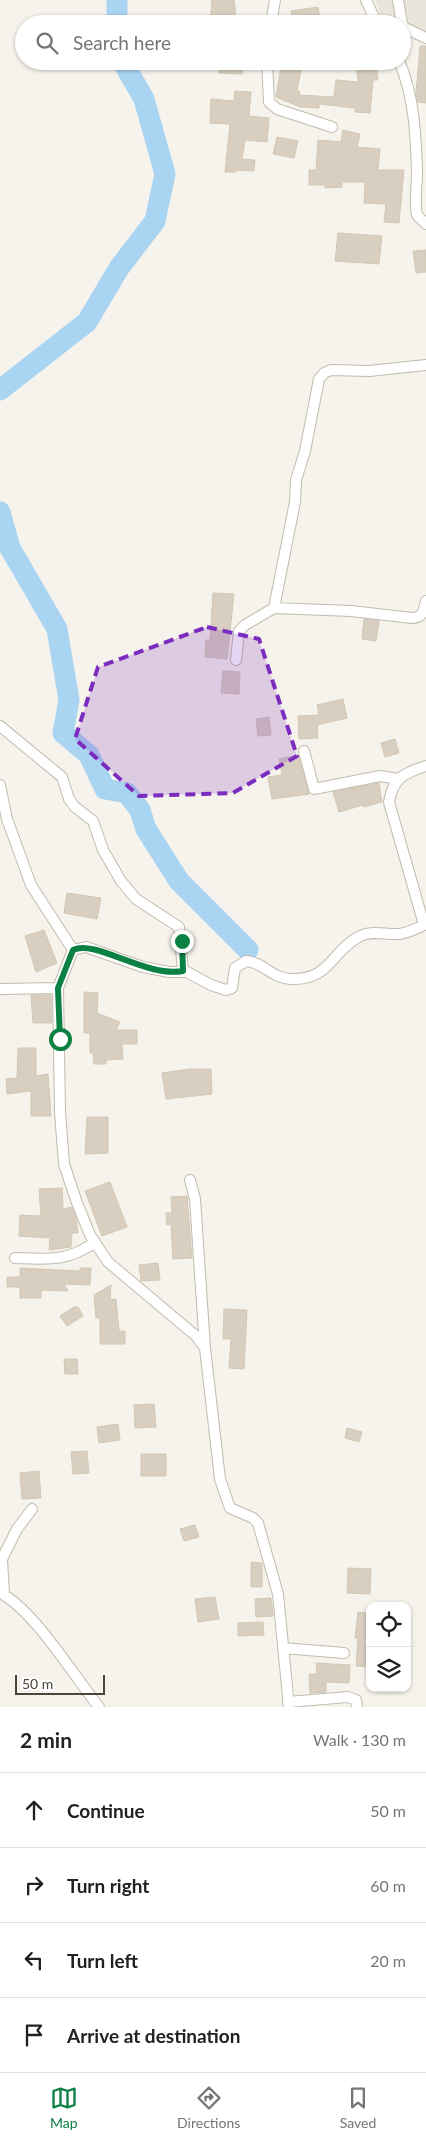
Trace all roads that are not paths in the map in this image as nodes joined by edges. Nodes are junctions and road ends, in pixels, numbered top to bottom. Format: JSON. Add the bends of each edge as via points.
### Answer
{"nodes":[{"id":1,"x":275,"y":0,"type":"edge"},
{"id":2,"x":366,"y":0,"type":"edge"},
{"id":3,"x":398,"y":0,"type":"edge"},
{"id":4,"x":272,"y":15,"type":"edge"},
{"id":5,"x":373,"y":15,"type":"edge"},
{"id":6,"x":400,"y":15,"type":"edge"},
{"id":7,"x":411,"y":31,"type":"edge"},
{"id":8,"x":426,"y":38,"type":"edge"},
{"id":9,"x":267,"y":70,"type":"edge"},
{"id":10,"x":403,"y":70,"type":"edge"},
{"id":11,"x":332,"y":128,"type":"dead end"},
{"id":12,"x":426,"y":224,"type":"edge"},
{"id":13,"x":426,"y":365,"type":"edge"},
{"id":14,"x":426,"y":601,"type":"edge"},
{"id":15,"x":274,"y":608,"type":"junction"},
{"id":16,"x":236,"y":660,"type":"dead end"},
{"id":17,"x":0,"y":726,"type":"edge"},
{"id":18,"x":304,"y":751,"type":"dead end"},
{"id":19,"x":426,"y":766,"type":"edge"},
{"id":20,"x":398,"y":779,"type":"junction"},
{"id":21,"x":0,"y":784,"type":"edge"},
{"id":22,"x":425,"y":925,"type":"edge"},
{"id":23,"x":73,"y":950,"type":"junction"},
{"id":24,"x":183,"y":971,"type":"junction"},
{"id":25,"x":58,"y":988,"type":"junction"},
{"id":26,"x":0,"y":989,"type":"edge"},
{"id":27,"x":190,"y":1180,"type":"dead end"},
{"id":28,"x":95,"y":1242,"type":"junction"},
{"id":29,"x":15,"y":1258,"type":"dead end"},
{"id":30,"x":205,"y":1348,"type":"junction"},
{"id":31,"x":32,"y":1509,"type":"dead end"},
{"id":32,"x":283,"y":1648,"type":"junction"},
{"id":33,"x":344,"y":1653,"type":"dead end"},
{"id":34,"x":289,"y":1705,"type":"edge"},
{"id":35,"x":99,"y":1707,"type":"edge"},
{"id":36,"x":357,"y":1707,"type":"edge"}],
"edges":[{"from":1,"to":4,"type":"street"},
{"from":2,"to":5,"type":"street"},
{"from":3,"to":6,"type":"street"},
{"from":7,"to":8,"type":"street"},
{"from":9,"to":11,"type":"street","via":[[269,102],[277,109]]},
{"from":10,"to":12,"type":"street","via":[[412,106],[417,170],[416,212]]},
{"from":13,"to":15,"type":"street","via":[[369,372],[331,370],[319,379],[305,452],[296,480],[295,502]]},
{"from":14,"to":15,"type":"street","via":[[423,614],[418,618]]},
{"from":15,"to":16,"type":"street","via":[[239,631]]},
{"from":17,"to":24,"type":"street","via":[[62,777],[69,799],[81,814],[93,821],[107,859],[136,899],[179,927]]},
{"from":18,"to":20,"type":"street","via":[[314,789],[369,777]]},
{"from":19,"to":20,"type":"street"},
{"from":20,"to":22,"type":"street","via":[[391,790],[389,802]]},
{"from":21,"to":23,"type":"street","via":[[7,819],[31,885]]},
{"from":22,"to":24,"type":"street","via":[[404,933],[363,935],[323,972],[309,978],[290,980],[275,976],[259,964],[246,961],[235,968],[232,988],[226,990]]},
{"from":23,"to":24,"type":"street","via":[[95,948],[143,968]]},
{"from":23,"to":25,"type":"street"},
{"from":25,"to":26,"type":"street"},
{"from":25,"to":28,"type":"street","via":[[64,1164]]},
{"from":27,"to":30,"type":"street","via":[[195,1199]]},
{"from":28,"to":29,"type":"street","via":[[81,1253],[65,1258]]},
{"from":28,"to":30,"type":"street","via":[[108,1262],[196,1336]]},
{"from":30,"to":32,"type":"street","via":[[220,1480],[230,1508],[258,1523],[278,1594]]},
{"from":31,"to":35,"type":"street","via":[[17,1529],[2,1559],[4,1596],[16,1602],[32,1620]]},
{"from":32,"to":33,"type":"street"},
{"from":32,"to":34,"type":"street"},
{"from":34,"to":36,"type":"street","via":[[348,1697],[356,1700]]}]}
